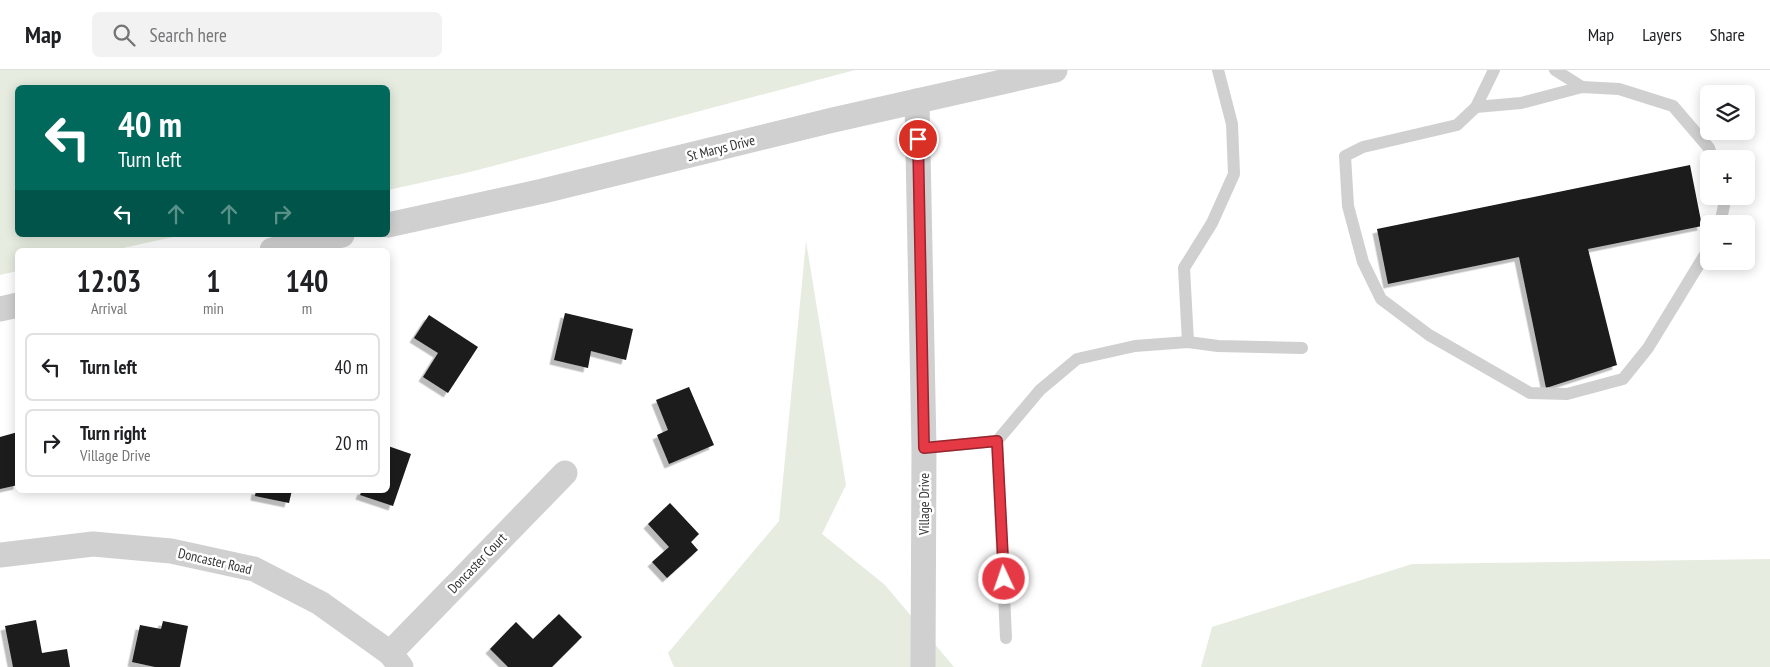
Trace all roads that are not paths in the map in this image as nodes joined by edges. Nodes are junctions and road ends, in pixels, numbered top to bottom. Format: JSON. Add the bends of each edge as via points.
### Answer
{"nodes":[{"id":1,"x":1055,"y":70,"type":"edge"},
{"id":2,"x":1218,"y":70,"type":"edge"},
{"id":3,"x":1494,"y":70,"type":"edge"},
{"id":4,"x":1555,"y":70,"type":"edge"},
{"id":5,"x":1582,"y":87,"type":"junction"},
{"id":6,"x":917,"y":101,"type":"junction"},
{"id":7,"x":1476,"y":108,"type":"junction"},
{"id":8,"x":1710,"y":150,"type":"edge"},
{"id":9,"x":390,"y":225,"type":"edge"},
{"id":10,"x":333,"y":237,"type":"edge"},
{"id":11,"x":281,"y":248,"type":"edge"},
{"id":12,"x":1700,"y":263,"type":"edge"},
{"id":13,"x":15,"y":306,"type":"edge"},
{"id":14,"x":0,"y":309,"type":"edge"},
{"id":15,"x":1188,"y":342,"type":"junction"},
{"id":16,"x":1302,"y":348,"type":"dead end"},
{"id":17,"x":997,"y":441,"type":"junction"},
{"id":18,"x":924,"y":448,"type":"junction"},
{"id":19,"x":565,"y":473,"type":"dead end"},
{"id":20,"x":0,"y":556,"type":"edge"},
{"id":21,"x":1006,"y":638,"type":"dead end"},
{"id":22,"x":396,"y":660,"type":"edge"},
{"id":23,"x":922,"y":667,"type":"edge"}],
"edges":[{"from":1,"to":6,"type":"street","name":"St Marys Drive"},
{"from":2,"to":15,"type":"lane","via":[[1232,124],[1234,174],[1212,224],[1184,268]]},
{"from":3,"to":7,"type":"lane"},
{"from":4,"to":5,"type":"lane"},
{"from":5,"to":7,"type":"lane","via":[[1521,103]]},
{"from":5,"to":8,"type":"lane","via":[[1619,88],[1673,106]]},
{"from":6,"to":9,"type":"street","name":"St Marys Drive","via":[[553,189]]},
{"from":6,"to":18,"type":"street","name":"Village Drive"},
{"from":7,"to":12,"type":"lane","via":[[1456,125],[1364,147],[1345,156],[1348,206],[1362,262],[1381,299],[1430,335],[1530,393],[1567,394],[1623,379],[1648,348]]},
{"from":10,"to":11,"type":"street"},
{"from":13,"to":14,"type":"street"},
{"from":15,"to":16,"type":"lane"},
{"from":15,"to":17,"type":"lane","via":[[1134,346],[1077,359],[1040,390]]},
{"from":17,"to":18,"type":"lane"},
{"from":17,"to":21,"type":"lane"},
{"from":18,"to":23,"type":"street","name":"Village Drive"},
{"from":19,"to":22,"type":"street","name":"Doncaster Court"},
{"from":20,"to":22,"type":"street","name":"Doncaster Road","via":[[93,544],[171,551],[254,569],[320,602]]}]}
